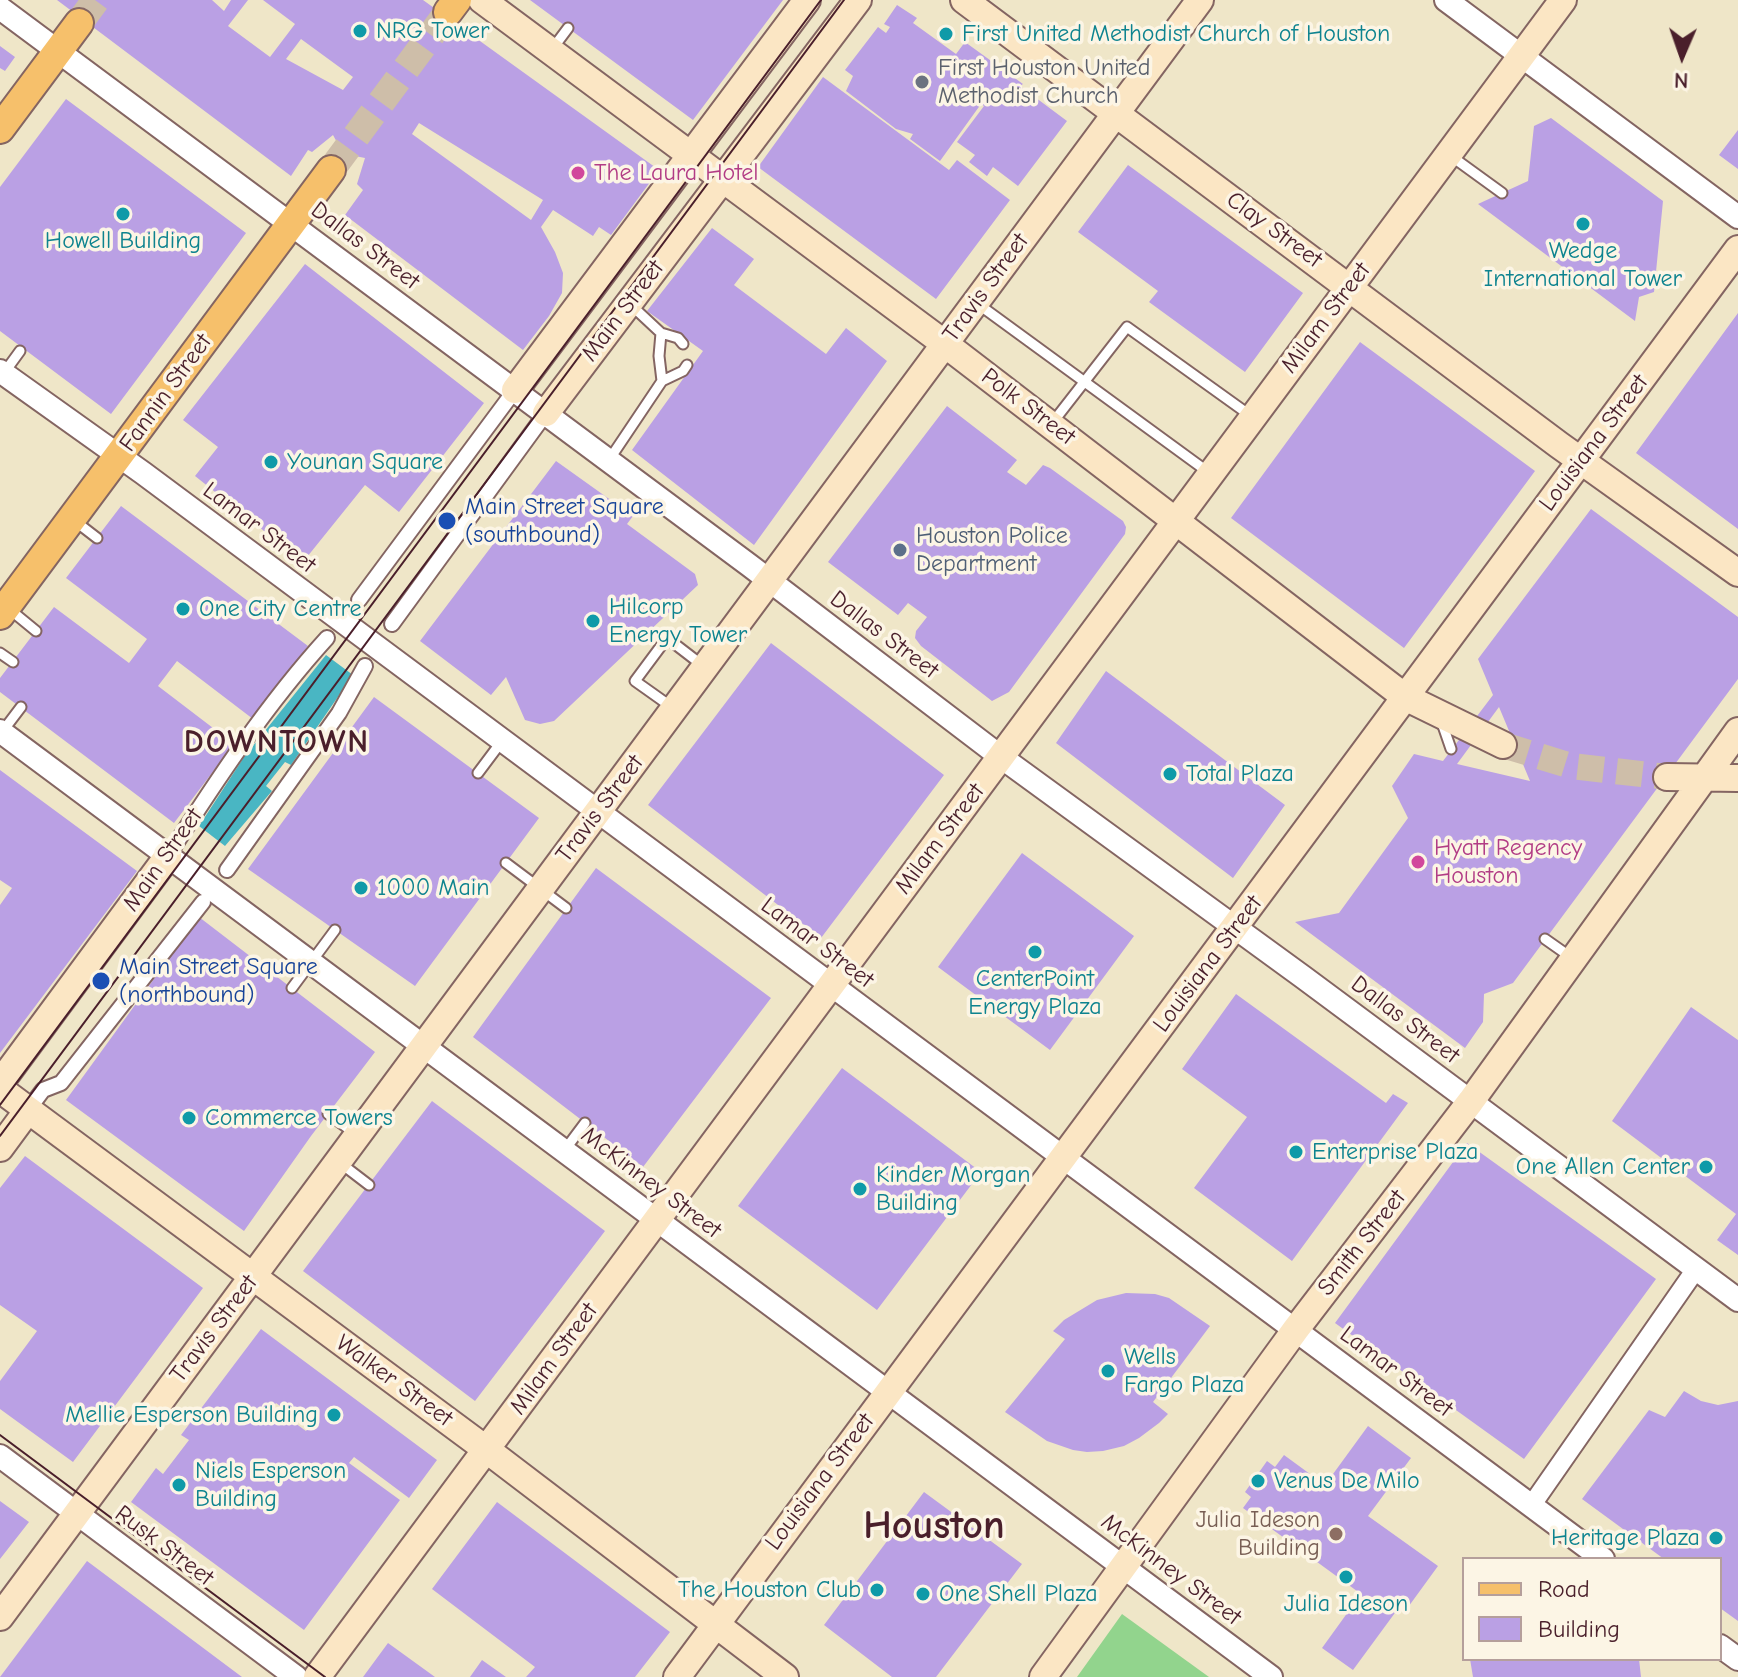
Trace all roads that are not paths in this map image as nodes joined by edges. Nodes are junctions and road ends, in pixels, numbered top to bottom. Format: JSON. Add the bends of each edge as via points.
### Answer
{"nodes":[{"id":1,"x":482,"y":0,"type":"edge"},
{"id":2,"x":807,"y":0,"type":"edge"},
{"id":3,"x":858,"y":0,"type":"edge"},
{"id":4,"x":964,"y":0,"type":"edge"},
{"id":5,"x":1200,"y":0,"type":"edge"},
{"id":6,"x":1446,"y":0,"type":"edge"},
{"id":7,"x":1563,"y":0,"type":"edge"},
{"id":8,"x":0,"y":8,"type":"edge"},
{"id":9,"x":79,"y":23,"type":"tunnel mouth"},
{"id":10,"x":568,"y":28,"type":"dead end"},
{"id":11,"x":551,"y":51,"type":"junction"},
{"id":12,"x":59,"y":52,"type":"junction"},
{"id":13,"x":1521,"y":56,"type":"junction"},
{"id":14,"x":1115,"y":114,"type":"junction"},
{"id":15,"x":0,"y":129,"type":"edge"},
{"id":16,"x":690,"y":154,"type":"junction"},
{"id":17,"x":1448,"y":154,"type":"junction"},
{"id":18,"x":331,"y":170,"type":"tunnel mouth"},
{"id":19,"x":723,"y":179,"type":"junction"},
{"id":20,"x":1502,"y":193,"type":"dead end"},
{"id":21,"x":1738,"y":217,"type":"edge"},
{"id":22,"x":291,"y":224,"type":"junction"},
{"id":23,"x":1738,"y":249,"type":"edge"},
{"id":24,"x":1350,"y":286,"type":"junction"},
{"id":25,"x":628,"y":302,"type":"junction"},
{"id":26,"x":976,"y":302,"type":"junction"},
{"id":27,"x":661,"y":333,"type":"junction"},
{"id":28,"x":683,"y":344,"type":"dead end"},
{"id":29,"x":945,"y":344,"type":"junction"},
{"id":30,"x":20,"y":351,"type":"dead end"},
{"id":31,"x":687,"y":365,"type":"dead end"},
{"id":32,"x":2,"y":372,"type":"edge"},
{"id":33,"x":662,"y":381,"type":"junction"},
{"id":34,"x":1084,"y":381,"type":"junction"},
{"id":35,"x":515,"y":390,"type":"junction"},
{"id":36,"x":546,"y":413,"type":"junction"},
{"id":37,"x":1253,"y":417,"type":"junction"},
{"id":38,"x":1051,"y":425,"type":"junction"},
{"id":39,"x":120,"y":457,"type":"junction"},
{"id":40,"x":609,"y":460,"type":"junction"},
{"id":41,"x":1581,"y":460,"type":"junction"},
{"id":42,"x":1211,"y":474,"type":"junction"},
{"id":43,"x":72,"y":519,"type":"junction"},
{"id":44,"x":1176,"y":521,"type":"junction"},
{"id":45,"x":97,"y":538,"type":"dead end"},
{"id":46,"x":1738,"y":573,"type":"edge"},
{"id":47,"x":770,"y":580,"type":"junction"},
{"id":48,"x":359,"y":600,"type":"dead end"},
{"id":49,"x":3,"y":611,"type":"edge"},
{"id":50,"x":392,"y":624,"type":"dead end"},
{"id":51,"x":36,"y":631,"type":"dead end"},
{"id":52,"x":327,"y":638,"type":"dead end"},
{"id":53,"x":0,"y":653,"type":"edge"},
{"id":54,"x":13,"y":662,"type":"dead end"},
{"id":55,"x":365,"y":666,"type":"dead end"},
{"id":56,"x":705,"y":668,"type":"junction"},
{"id":57,"x":1405,"y":697,"type":"junction"},
{"id":58,"x":21,"y":707,"type":"dead end"},
{"id":59,"x":674,"y":709,"type":"junction"},
{"id":60,"x":1439,"y":713,"type":"junction"},
{"id":61,"x":1738,"y":731,"type":"edge"},
{"id":62,"x":1,"y":732,"type":"edge"},
{"id":63,"x":502,"y":741,"type":"junction"},
{"id":64,"x":1503,"y":745,"type":"tunnel mouth"},
{"id":65,"x":1451,"y":749,"type":"dead end"},
{"id":66,"x":1001,"y":757,"type":"junction"},
{"id":67,"x":478,"y":773,"type":"dead end"},
{"id":68,"x":1667,"y":777,"type":"tunnel mouth"},
{"id":69,"x":1703,"y":778,"type":"junction"},
{"id":70,"x":1738,"y":778,"type":"edge"},
{"id":71,"x":598,"y":812,"type":"junction"},
{"id":72,"x":168,"y":856,"type":"junction"},
{"id":73,"x":506,"y":863,"type":"dead end"},
{"id":74,"x":227,"y":870,"type":"dead end"},
{"id":75,"x":540,"y":890,"type":"junction"},
{"id":76,"x":203,"y":902,"type":"dead end"},
{"id":77,"x":566,"y":908,"type":"dead end"},
{"id":78,"x":1235,"y":928,"type":"junction"},
{"id":79,"x":335,"y":930,"type":"dead end"},
{"id":80,"x":1545,"y":939,"type":"dead end"},
{"id":81,"x":1572,"y":958,"type":"junction"},
{"id":82,"x":311,"y":962,"type":"junction"},
{"id":83,"x":831,"y":986,"type":"junction"},
{"id":84,"x":292,"y":988,"type":"dead end"},
{"id":85,"x":424,"y":1046,"type":"junction"},
{"id":86,"x":0,"y":1083,"type":"edge"},
{"id":87,"x":0,"y":1089,"type":"edge"},
{"id":88,"x":1471,"y":1101,"type":"junction"},
{"id":89,"x":28,"y":1110,"type":"junction"},
{"id":90,"x":328,"y":1114,"type":"dead end"},
{"id":91,"x":585,"y":1123,"type":"dead end"},
{"id":92,"x":358,"y":1136,"type":"junction"},
{"id":93,"x":0,"y":1148,"type":"edge"},
{"id":94,"x":564,"y":1151,"type":"junction"},
{"id":95,"x":1063,"y":1159,"type":"junction"},
{"id":96,"x":339,"y":1162,"type":"junction"},
{"id":97,"x":369,"y":1185,"type":"dead end"},
{"id":98,"x":657,"y":1220,"type":"junction"},
{"id":99,"x":1696,"y":1269,"type":"junction"},
{"id":100,"x":253,"y":1277,"type":"junction"},
{"id":101,"x":1738,"y":1300,"type":"edge"},
{"id":102,"x":1296,"y":1329,"type":"junction"},
{"id":103,"x":888,"y":1392,"type":"junction"},
{"id":104,"x":487,"y":1450,"type":"junction"},
{"id":105,"x":0,"y":1456,"type":"edge"},
{"id":106,"x":1531,"y":1506,"type":"junction"},
{"id":107,"x":77,"y":1514,"type":"junction"},
{"id":108,"x":1600,"y":1557,"type":"edge"},
{"id":109,"x":1125,"y":1568,"type":"junction"},
{"id":110,"x":0,"y":1617,"type":"edge"},
{"id":111,"x":715,"y":1624,"type":"junction"},
{"id":112,"x":296,"y":1677,"type":"edge"},
{"id":113,"x":317,"y":1677,"type":"edge"},
{"id":114,"x":677,"y":1677,"type":"edge"},
{"id":115,"x":785,"y":1677,"type":"edge"},
{"id":116,"x":1043,"y":1677,"type":"edge"},
{"id":117,"x":1271,"y":1677,"type":"edge"}],
"edges":[{"from":1,"to":11,"type":"main road","name":"Polk Street"},
{"from":2,"to":16,"type":"main road","name":"Main Street"},
{"from":3,"to":19,"type":"main road","name":"Main Street"},
{"from":4,"to":14,"type":"main road","name":"Clay Street"},
{"from":5,"to":14,"type":"main road","name":"Travis Street"},
{"from":6,"to":13,"type":"street"},
{"from":7,"to":13,"type":"main road","name":"Milam Street"},
{"from":8,"to":12,"type":"street","name":"Dallas Street"},
{"from":9,"to":12,"type":"main road"},
{"from":10,"to":11,"type":"lane"},
{"from":11,"to":16,"type":"main road","name":"Polk Street"},
{"from":12,"to":15,"type":"main road"},
{"from":12,"to":22,"type":"street","name":"Dallas Street"},
{"from":13,"to":17,"type":"main road","name":"Milam Street"},
{"from":13,"to":21,"type":"street"},
{"from":14,"to":24,"type":"main road","name":"Clay Street"},
{"from":14,"to":26,"type":"main road","name":"Travis Street"},
{"from":16,"to":19,"type":"main road","name":"Polk Street"},
{"from":16,"to":35,"type":"main road","name":"Main Street"},
{"from":17,"to":20,"type":"lane"},
{"from":17,"to":24,"type":"main road","name":"Milam Street"},
{"from":18,"to":22,"type":"main road","name":"Fannin Street"},
{"from":19,"to":25,"type":"main road","name":"Main Street"},
{"from":19,"to":29,"type":"main road","name":"Polk Street"},
{"from":22,"to":35,"type":"street","name":"Dallas Street"},
{"from":22,"to":39,"type":"main road","name":"Fannin Street"},
{"from":23,"to":41,"type":"main road","name":"Louisiana Street"},
{"from":24,"to":37,"type":"main road","name":"Milam Street"},
{"from":24,"to":41,"type":"main road","name":"Clay Street"},
{"from":25,"to":27,"type":"lane"},
{"from":25,"to":36,"type":"main road","name":"Main Street"},
{"from":26,"to":29,"type":"main road","name":"Travis Street"},
{"from":26,"to":34,"type":"lane"},
{"from":27,"to":28,"type":"lane"},
{"from":27,"to":33,"type":"lane"},
{"from":29,"to":38,"type":"main road","name":"Polk Street"},
{"from":29,"to":47,"type":"main road","name":"Travis Street"},
{"from":30,"to":32,"type":"lane"},
{"from":31,"to":33,"type":"lane"},
{"from":32,"to":39,"type":"street","name":"Lamar Street"},
{"from":33,"to":40,"type":"lane"},
{"from":34,"to":37,"type":"lane","via":[[1127,327]]},
{"from":34,"to":38,"type":"lane"},
{"from":34,"to":42,"type":"lane"},
{"from":35,"to":36,"type":"street","name":"Dallas Street"},
{"from":35,"to":48,"type":"street","name":"Main Street"},
{"from":36,"to":40,"type":"street","name":"Dallas Street"},
{"from":36,"to":50,"type":"street","name":"Main Street"},
{"from":37,"to":42,"type":"main road","name":"Milam Street"},
{"from":38,"to":44,"type":"main road","name":"Polk Street"},
{"from":39,"to":43,"type":"main road","name":"Fannin Street"},
{"from":39,"to":63,"type":"street","name":"Lamar Street"},
{"from":40,"to":47,"type":"street","name":"Dallas Street"},
{"from":41,"to":46,"type":"main road","name":"Clay Street"},
{"from":41,"to":57,"type":"main road","name":"Louisiana Street"},
{"from":42,"to":44,"type":"main road","name":"Milam Street"},
{"from":43,"to":45,"type":"lane"},
{"from":43,"to":49,"type":"main road","name":"Fannin Street"},
{"from":44,"to":57,"type":"main road","name":"Polk Street"},
{"from":44,"to":66,"type":"main road","name":"Milam Street"},
{"from":47,"to":56,"type":"main road","name":"Travis Street"},
{"from":47,"to":66,"type":"street","name":"Dallas Street"},
{"from":49,"to":51,"type":"lane"},
{"from":52,"to":72,"type":"street","name":"Main Street","via":[[210,791]]},
{"from":53,"to":54,"type":"lane"},
{"from":55,"to":74,"type":"street","via":[[339,713]]},
{"from":56,"to":59,"type":"main road","name":"Travis Street"},
{"from":56,"to":59,"type":"lane","via":[[667,638],[635,681]]},
{"from":57,"to":60,"type":"main road","name":"Polk Street"},
{"from":57,"to":78,"type":"main road","name":"Louisiana Street"},
{"from":58,"to":62,"type":"lane"},
{"from":59,"to":71,"type":"main road","name":"Travis Street"},
{"from":60,"to":64,"type":"main road","name":"Polk Street"},
{"from":60,"to":65,"type":"lane"},
{"from":61,"to":69,"type":"main road","name":"Smith Street"},
{"from":62,"to":72,"type":"street","name":"McKinney Street"},
{"from":63,"to":67,"type":"lane"},
{"from":63,"to":71,"type":"street","name":"Lamar Street"},
{"from":66,"to":78,"type":"street","name":"Dallas Street"},
{"from":66,"to":83,"type":"main road","name":"Milam Street"},
{"from":68,"to":69,"type":"main road"},
{"from":69,"to":70,"type":"main road"},
{"from":69,"to":81,"type":"main road","name":"Smith Street"},
{"from":71,"to":75,"type":"main road","name":"Travis Street"},
{"from":71,"to":83,"type":"street","name":"Lamar Street"},
{"from":72,"to":82,"type":"street","name":"McKinney Street"},
{"from":72,"to":86,"type":"main road","name":"Main Street"},
{"from":73,"to":75,"type":"lane"},
{"from":75,"to":77,"type":"lane"},
{"from":75,"to":85,"type":"main road","name":"Travis Street"},
{"from":76,"to":89,"type":"street","via":[[61,1083],[43,1090]]},
{"from":78,"to":88,"type":"street","name":"Dallas Street"},
{"from":78,"to":95,"type":"main road","name":"Louisiana Street"},
{"from":79,"to":82,"type":"lane"},
{"from":80,"to":81,"type":"lane"},
{"from":81,"to":88,"type":"main road","name":"Smith Street"},
{"from":82,"to":84,"type":"lane"},
{"from":82,"to":85,"type":"street","name":"McKinney Street"},
{"from":83,"to":95,"type":"street","name":"Lamar Street"},
{"from":83,"to":98,"type":"main road","name":"Milam Street"},
{"from":85,"to":92,"type":"main road","name":"Travis Street"},
{"from":85,"to":94,"type":"street","name":"McKinney Street"},
{"from":87,"to":89,"type":"main road","name":"Walker Street"},
{"from":88,"to":99,"type":"street","name":"Dallas Street"},
{"from":88,"to":102,"type":"main road","name":"Smith Street"},
{"from":89,"to":93,"type":"main road"},
{"from":89,"to":100,"type":"main road","name":"Walker Street"},
{"from":90,"to":92,"type":"lane"},
{"from":91,"to":94,"type":"lane"},
{"from":92,"to":96,"type":"main road","name":"Travis Street"},
{"from":94,"to":98,"type":"street","name":"McKinney Street"},
{"from":95,"to":102,"type":"street","name":"Lamar Street"},
{"from":95,"to":103,"type":"main road","name":"Louisiana Street"},
{"from":96,"to":97,"type":"lane"},
{"from":96,"to":100,"type":"main road","name":"Travis Street"},
{"from":98,"to":103,"type":"street","name":"McKinney Street"},
{"from":98,"to":104,"type":"main road","name":"Milam Street"},
{"from":99,"to":101,"type":"street","name":"Dallas Street"},
{"from":99,"to":106,"type":"street"},
{"from":100,"to":104,"type":"main road","name":"Walker Street"},
{"from":100,"to":107,"type":"main road","name":"Travis Street"},
{"from":102,"to":106,"type":"street","name":"Lamar Street"},
{"from":102,"to":109,"type":"main road","name":"Smith Street"},
{"from":103,"to":109,"type":"street","name":"McKinney Street"},
{"from":103,"to":111,"type":"main road","name":"Louisiana Street"},
{"from":104,"to":111,"type":"main road","name":"Walker Street"},
{"from":104,"to":113,"type":"main road","name":"Milam Street"},
{"from":105,"to":107,"type":"street","name":"Rusk Street"},
{"from":106,"to":108,"type":"street","name":"Lamar Street"},
{"from":107,"to":110,"type":"main road","name":"Travis Street"},
{"from":107,"to":112,"type":"street","name":"Rusk Street"},
{"from":109,"to":116,"type":"main road","name":"Smith Street"},
{"from":109,"to":117,"type":"street","name":"McKinney Street"},
{"from":111,"to":114,"type":"main road","name":"Louisiana Street"},
{"from":111,"to":115,"type":"main road","name":"Walker Street"}]}
